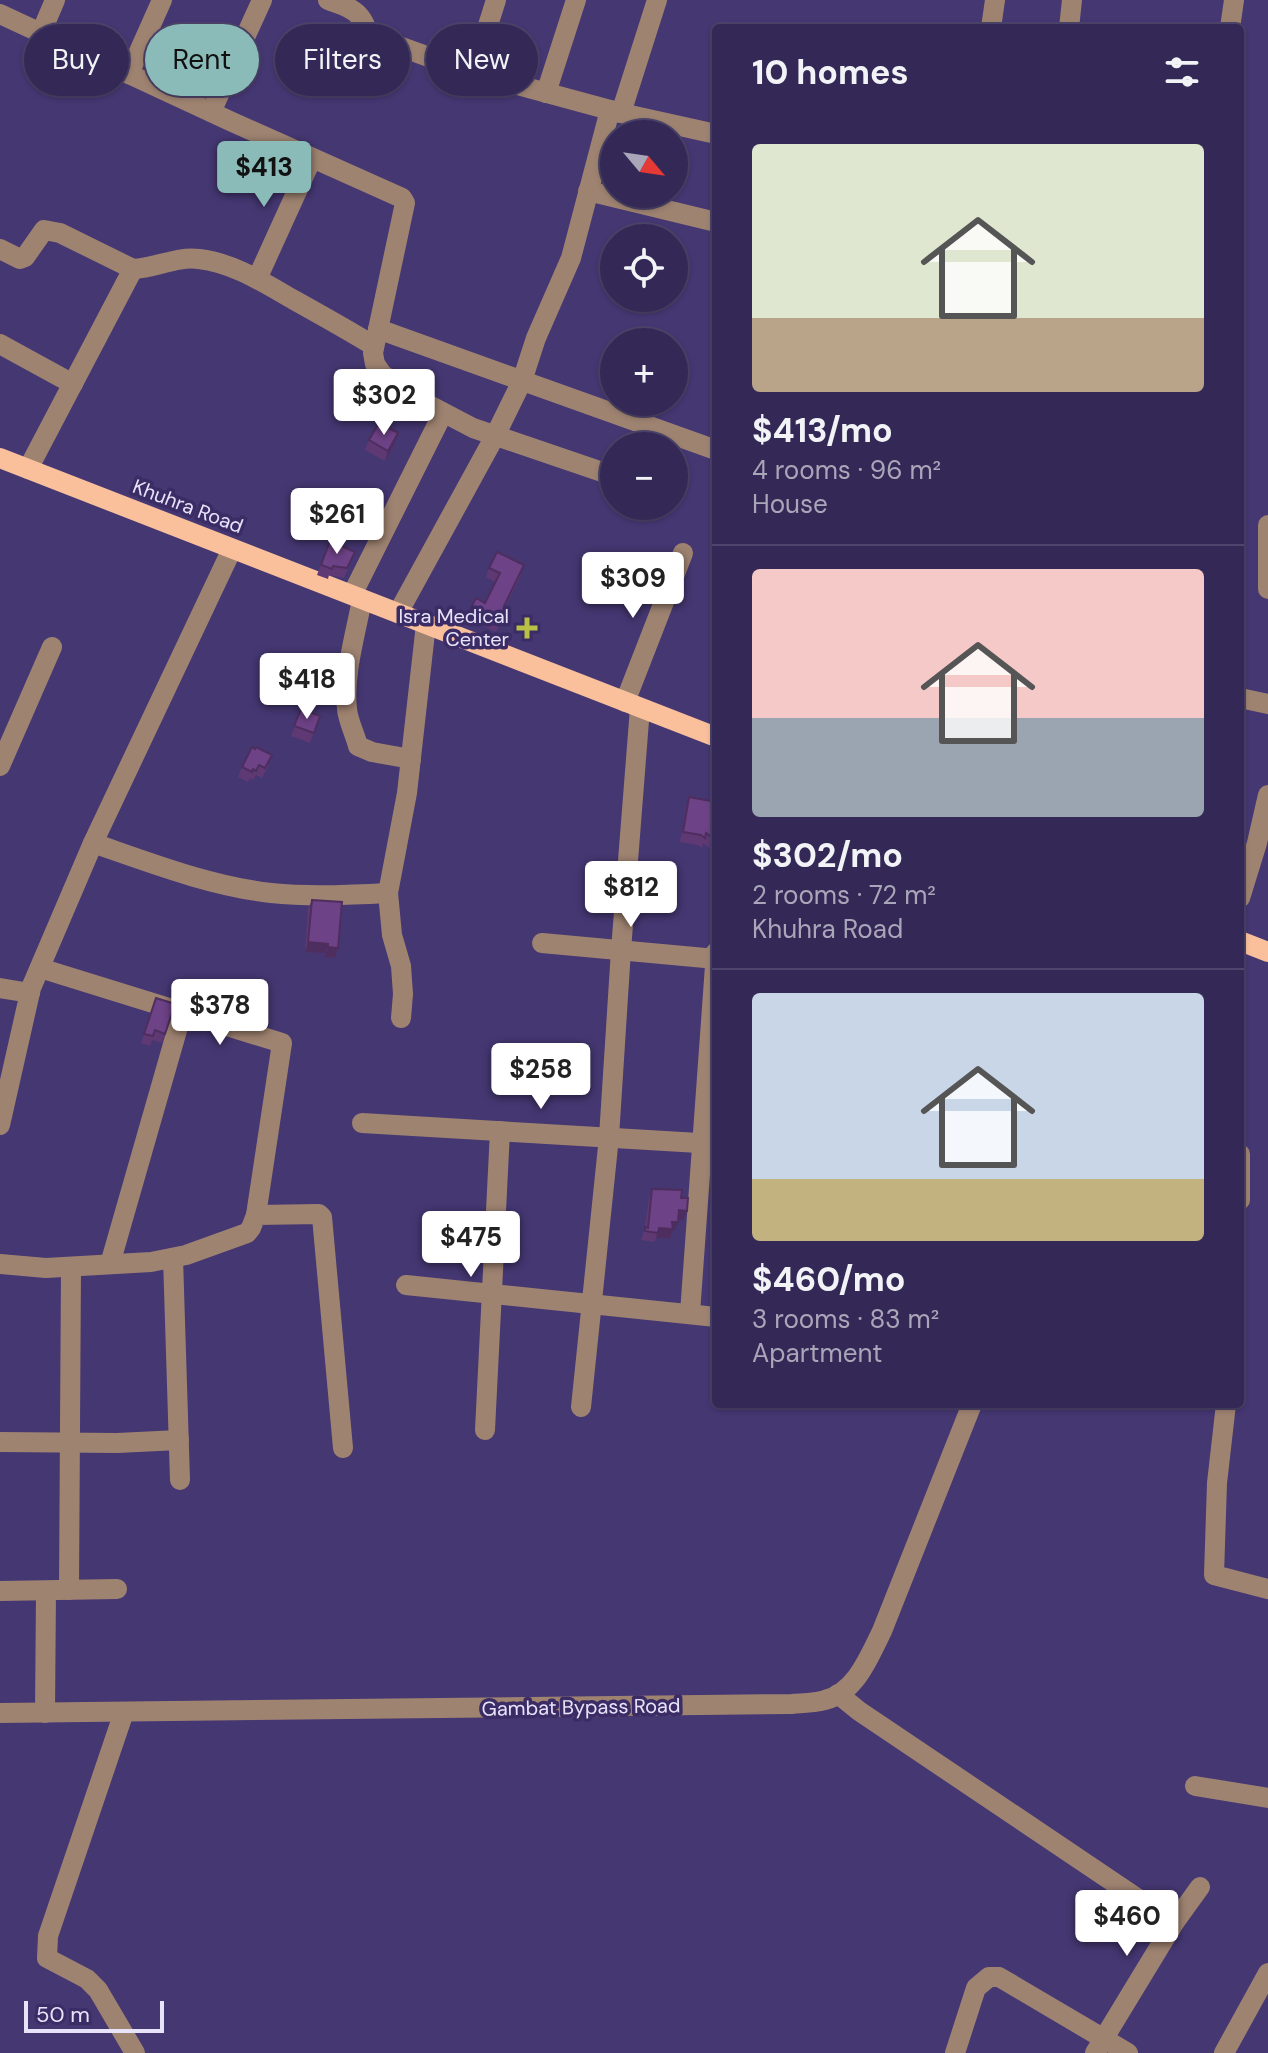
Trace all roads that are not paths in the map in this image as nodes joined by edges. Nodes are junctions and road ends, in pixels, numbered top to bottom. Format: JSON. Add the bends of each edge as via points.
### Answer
{"nodes":[{"id":1,"x":55,"y":0,"type":"edge"},
{"id":2,"x":162,"y":0,"type":"edge"},
{"id":3,"x":262,"y":0,"type":"edge"},
{"id":4,"x":328,"y":0,"type":"edge"},
{"id":5,"x":496,"y":0,"type":"edge"},
{"id":6,"x":576,"y":0,"type":"edge"},
{"id":7,"x":657,"y":0,"type":"edge"},
{"id":8,"x":995,"y":0,"type":"edge"},
{"id":9,"x":1072,"y":0,"type":"edge"},
{"id":10,"x":1234,"y":0,"type":"edge"},
{"id":11,"x":0,"y":14,"type":"edge"},
{"id":12,"x":45,"y":24,"type":"edge"},
{"id":13,"x":488,"y":24,"type":"edge"},
{"id":14,"x":992,"y":24,"type":"edge"},
{"id":15,"x":1069,"y":24,"type":"edge"},
{"id":16,"x":1231,"y":24,"type":"edge"},
{"id":17,"x":24,"y":25,"type":"edge"},
{"id":18,"x":426,"y":56,"type":"edge"},
{"id":19,"x":129,"y":74,"type":"joint"},
{"id":20,"x":538,"y":91,"type":"edge"},
{"id":21,"x":546,"y":93,"type":"junction"},
{"id":22,"x":616,"y":111,"type":"junction"},
{"id":23,"x":211,"y":112,"type":"junction"},
{"id":24,"x":712,"y":133,"type":"edge"},
{"id":25,"x":312,"y":158,"type":"junction"},
{"id":26,"x":588,"y":191,"type":"junction"},
{"id":27,"x":712,"y":221,"type":"edge"},
{"id":28,"x":0,"y":249,"type":"edge"},
{"id":29,"x":133,"y":269,"type":"junction"},
{"id":30,"x":257,"y":279,"type":"junction"},
{"id":31,"x":376,"y":337,"type":"junction"},
{"id":32,"x":0,"y":344,"type":"edge"},
{"id":33,"x":522,"y":381,"type":"junction"},
{"id":34,"x":73,"y":384,"type":"junction"},
{"id":35,"x":443,"y":413,"type":"junction"},
{"id":36,"x":495,"y":436,"type":"junction"},
{"id":37,"x":712,"y":449,"type":"edge"},
{"id":38,"x":0,"y":458,"type":"edge"},
{"id":39,"x":28,"y":469,"type":"junction"},
{"id":40,"x":600,"y":471,"type":"edge"},
{"id":41,"x":1268,"y":525,"type":"edge"},
{"id":42,"x":232,"y":549,"type":"junction"},
{"id":43,"x":683,"y":553,"type":"dead end"},
{"id":44,"x":1268,"y":589,"type":"edge"},
{"id":45,"x":357,"y":597,"type":"junction"},
{"id":46,"x":398,"y":613,"type":"junction"},
{"id":47,"x":426,"y":624,"type":"junction"},
{"id":48,"x":52,"y":647,"type":"dead end"},
{"id":49,"x":1244,"y":699,"type":"edge"},
{"id":50,"x":1268,"y":704,"type":"edge"},
{"id":51,"x":632,"y":705,"type":"junction"},
{"id":52,"x":712,"y":735,"type":"edge"},
{"id":53,"x":411,"y":759,"type":"junction"},
{"id":54,"x":0,"y":766,"type":"edge"},
{"id":55,"x":1268,"y":795,"type":"edge"},
{"id":56,"x":93,"y":843,"type":"junction"},
{"id":57,"x":1244,"y":885,"type":"edge"},
{"id":58,"x":388,"y":893,"type":"junction"},
{"id":59,"x":542,"y":943,"type":"dead end"},
{"id":60,"x":1244,"y":943,"type":"edge"},
{"id":61,"x":621,"y":950,"type":"junction"},
{"id":62,"x":1268,"y":952,"type":"edge"},
{"id":63,"x":712,"y":959,"type":"edge"},
{"id":64,"x":40,"y":968,"type":"junction"},
{"id":65,"x":0,"y":988,"type":"edge"},
{"id":66,"x":30,"y":993,"type":"junction"},
{"id":67,"x":182,"y":1013,"type":"junction"},
{"id":68,"x":401,"y":1018,"type":"dead end"},
{"id":69,"x":712,"y":1065,"type":"edge"},
{"id":70,"x":362,"y":1123,"type":"dead end"},
{"id":71,"x":0,"y":1125,"type":"edge"},
{"id":72,"x":500,"y":1131,"type":"junction"},
{"id":73,"x":609,"y":1137,"type":"junction"},
{"id":74,"x":709,"y":1144,"type":"edge"},
{"id":75,"x":256,"y":1215,"type":"junction"},
{"id":76,"x":173,"y":1258,"type":"junction"},
{"id":77,"x":0,"y":1264,"type":"edge"},
{"id":78,"x":110,"y":1264,"type":"junction"},
{"id":79,"x":71,"y":1267,"type":"junction"},
{"id":80,"x":406,"y":1285,"type":"dead end"},
{"id":81,"x":493,"y":1294,"type":"junction"},
{"id":82,"x":590,"y":1304,"type":"junction"},
{"id":83,"x":690,"y":1313,"type":"junction"},
{"id":84,"x":712,"y":1316,"type":"edge"},
{"id":85,"x":581,"y":1407,"type":"dead end"},
{"id":86,"x":970,"y":1408,"type":"edge"},
{"id":87,"x":1225,"y":1408,"type":"edge"},
{"id":88,"x":485,"y":1430,"type":"dead end"},
{"id":89,"x":179,"y":1440,"type":"junction"},
{"id":90,"x":0,"y":1442,"type":"edge"},
{"id":91,"x":71,"y":1443,"type":"junction"},
{"id":92,"x":343,"y":1448,"type":"dead end"},
{"id":93,"x":180,"y":1480,"type":"dead end"},
{"id":94,"x":117,"y":1589,"type":"dead end"},
{"id":95,"x":1268,"y":1589,"type":"edge"},
{"id":96,"x":69,"y":1590,"type":"junction"},
{"id":97,"x":0,"y":1591,"type":"edge"},
{"id":98,"x":46,"y":1591,"type":"junction"},
{"id":99,"x":838,"y":1694,"type":"junction"},
{"id":100,"x":124,"y":1712,"type":"junction"},
{"id":101,"x":0,"y":1713,"type":"edge"},
{"id":102,"x":45,"y":1713,"type":"junction"},
{"id":103,"x":1195,"y":1786,"type":"dead end"},
{"id":104,"x":1268,"y":1798,"type":"edge"},
{"id":105,"x":1200,"y":1887,"type":"dead end"},
{"id":106,"x":1174,"y":1923,"type":"junction"},
{"id":107,"x":1268,"y":1973,"type":"edge"},
{"id":108,"x":1099,"y":2046,"type":"edge"},
{"id":109,"x":135,"y":2053,"type":"edge"},
{"id":110,"x":955,"y":2053,"type":"edge"},
{"id":111,"x":1128,"y":2053,"type":"edge"},
{"id":112,"x":1224,"y":2053,"type":"edge"}],
"edges":[{"from":1,"to":12,"type":"street"},
{"from":2,"to":19,"type":"street"},
{"from":3,"to":23,"type":"street"},
{"from":4,"to":18,"type":"street","via":[[353,10],[371,36]]},
{"from":5,"to":13,"type":"street"},
{"from":6,"to":21,"type":"street"},
{"from":7,"to":22,"type":"street"},
{"from":8,"to":14,"type":"street"},
{"from":9,"to":15,"type":"street"},
{"from":10,"to":16,"type":"street"},
{"from":11,"to":17,"type":"street"},
{"from":19,"to":23,"type":"street"},
{"from":20,"to":21,"type":"street"},
{"from":21,"to":22,"type":"street"},
{"from":22,"to":24,"type":"street"},
{"from":22,"to":26,"type":"street"},
{"from":23,"to":25,"type":"street"},
{"from":25,"to":30,"type":"street"},
{"from":25,"to":31,"type":"street","via":[[405,203]]},
{"from":26,"to":27,"type":"street"},
{"from":26,"to":33,"type":"street","via":[[571,258]]},
{"from":28,"to":29,"type":"street","via":[[25,257],[49,229]]},
{"from":29,"to":30,"type":"street","via":[[199,259]]},
{"from":29,"to":34,"type":"street"},
{"from":30,"to":31,"type":"street"},
{"from":31,"to":33,"type":"street"},
{"from":31,"to":35,"type":"street","via":[[373,353],[382,374]]},
{"from":32,"to":34,"type":"street"},
{"from":33,"to":36,"type":"street"},
{"from":33,"to":37,"type":"street"},
{"from":34,"to":39,"type":"street"},
{"from":35,"to":36,"type":"street"},
{"from":35,"to":45,"type":"street"},
{"from":36,"to":40,"type":"street"},
{"from":36,"to":46,"type":"street"},
{"from":38,"to":39,"type":"main road","name":"Khuhra Road"},
{"from":39,"to":42,"type":"main road","name":"Khuhra Road"},
{"from":41,"to":44,"type":"street"},
{"from":42,"to":45,"type":"main road","name":"Khuhra Road"},
{"from":42,"to":56,"type":"street"},
{"from":43,"to":51,"type":"street"},
{"from":45,"to":46,"type":"main road","name":"Khuhra Road"},
{"from":45,"to":53,"type":"street","via":[[348,717],[358,746]]},
{"from":46,"to":47,"type":"main road","name":"Khuhra Road"},
{"from":47,"to":51,"type":"main road","name":"Khuhra Road"},
{"from":47,"to":53,"type":"street"},
{"from":48,"to":54,"type":"street"},
{"from":49,"to":50,"type":"street"},
{"from":51,"to":52,"type":"main road","name":"Khuhra Road"},
{"from":51,"to":61,"type":"street"},
{"from":53,"to":58,"type":"street"},
{"from":55,"to":57,"type":"street"},
{"from":56,"to":58,"type":"street","via":[[205,880],[267,893]]},
{"from":56,"to":64,"type":"street"},
{"from":58,"to":68,"type":"street","via":[[401,966]]},
{"from":59,"to":61,"type":"street"},
{"from":60,"to":62,"type":"main road"},
{"from":61,"to":63,"type":"street"},
{"from":61,"to":73,"type":"street"},
{"from":64,"to":66,"type":"street"},
{"from":64,"to":67,"type":"street"},
{"from":65,"to":66,"type":"street"},
{"from":66,"to":71,"type":"street"},
{"from":67,"to":75,"type":"street","via":[[282,1043]]},
{"from":67,"to":78,"type":"street"},
{"from":69,"to":74,"type":"street"},
{"from":70,"to":72,"type":"street"},
{"from":72,"to":73,"type":"street"},
{"from":72,"to":81,"type":"street"},
{"from":73,"to":74,"type":"street"},
{"from":73,"to":82,"type":"street"},
{"from":74,"to":83,"type":"street"},
{"from":75,"to":76,"type":"street","via":[[247,1233]]},
{"from":75,"to":92,"type":"street","via":[[322,1217]]},
{"from":76,"to":78,"type":"street"},
{"from":76,"to":89,"type":"street"},
{"from":77,"to":79,"type":"street"},
{"from":78,"to":79,"type":"street"},
{"from":79,"to":91,"type":"street"},
{"from":80,"to":81,"type":"street"},
{"from":81,"to":82,"type":"street"},
{"from":81,"to":88,"type":"street"},
{"from":82,"to":83,"type":"street"},
{"from":82,"to":85,"type":"street"},
{"from":83,"to":84,"type":"street"},
{"from":86,"to":99,"type":"street","via":[[882,1631],[861,1671]]},
{"from":87,"to":95,"type":"street","via":[[1217,1473],[1214,1575]]},
{"from":89,"to":91,"type":"street"},
{"from":89,"to":93,"type":"street"},
{"from":90,"to":91,"type":"street"},
{"from":91,"to":96,"type":"street"},
{"from":94,"to":96,"type":"street"},
{"from":96,"to":98,"type":"street"},
{"from":97,"to":98,"type":"street"},
{"from":98,"to":102,"type":"street"},
{"from":99,"to":100,"type":"street","name":"Gambat Bypass Road","via":[[792,1704]]},
{"from":99,"to":106,"type":"street"},
{"from":100,"to":102,"type":"street","name":"Gambat Bypass Road"},
{"from":100,"to":109,"type":"street","via":[[46,1946],[47,1958],[98,1990]]},
{"from":101,"to":102,"type":"street","name":"Gambat Bypass Road"},
{"from":103,"to":104,"type":"street"},
{"from":105,"to":106,"type":"street"},
{"from":106,"to":108,"type":"street"},
{"from":107,"to":112,"type":"street"},
{"from":108,"to":110,"type":"street","via":[[999,1977],[989,1977],[976,1988]]},
{"from":108,"to":111,"type":"street"}]}
